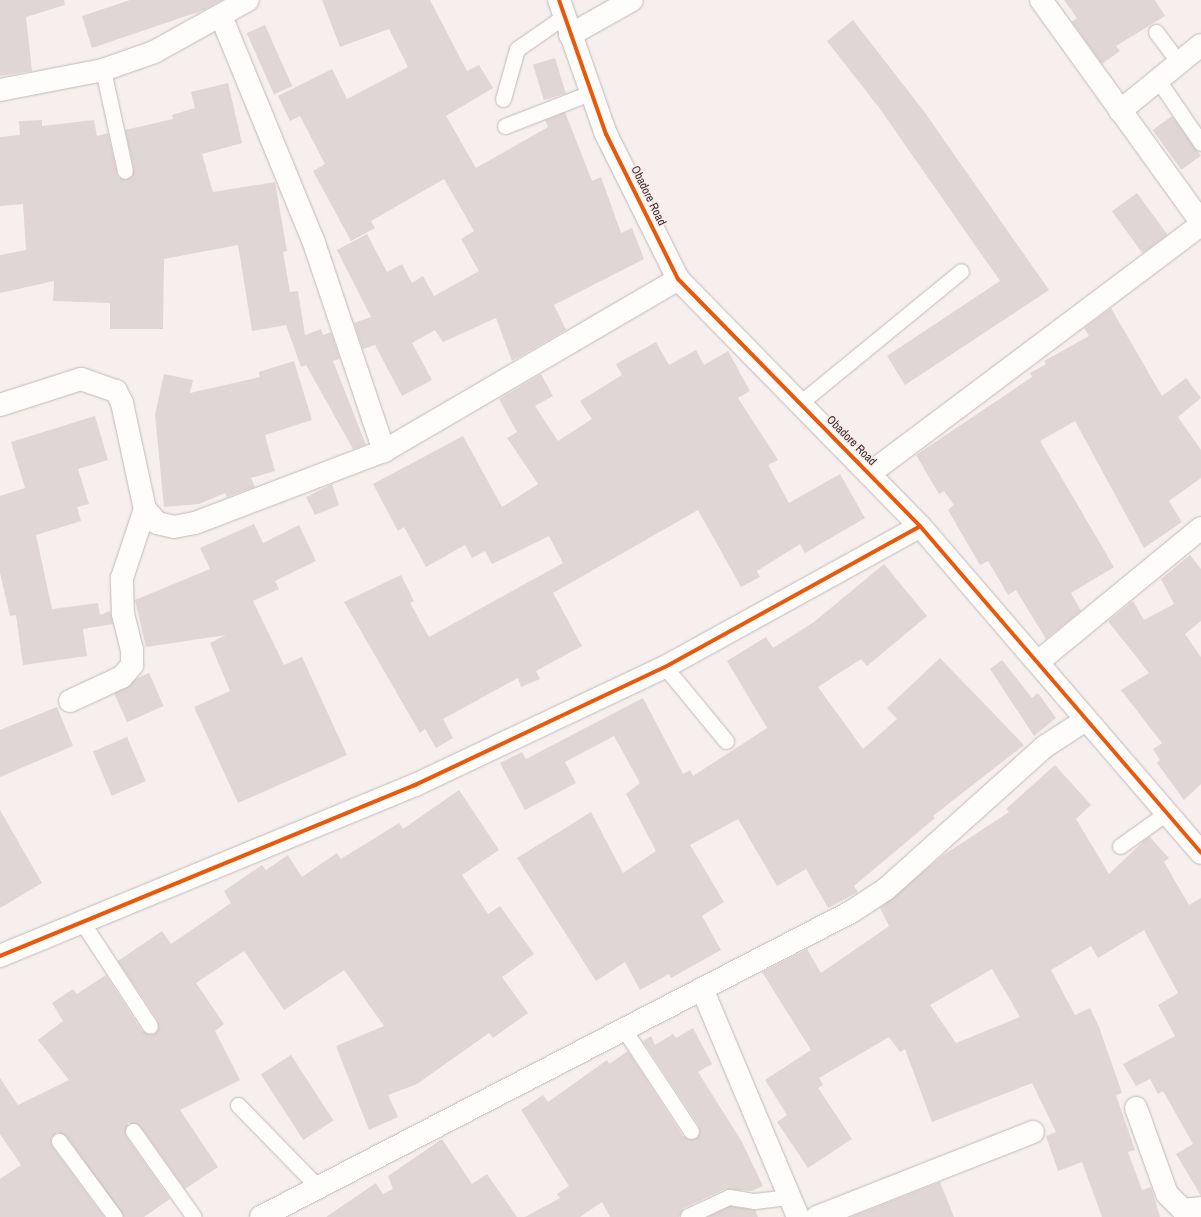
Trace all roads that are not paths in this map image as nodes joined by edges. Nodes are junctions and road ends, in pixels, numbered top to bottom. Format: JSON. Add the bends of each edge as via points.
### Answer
{"nodes":[{"id":1,"x":632,"y":0,"type":"edge"},
{"id":2,"x":1041,"y":0,"type":"edge"},
{"id":3,"x":236,"y":5,"type":"edge"},
{"id":4,"x":564,"y":18,"type":"edge"},
{"id":5,"x":1156,"y":32,"type":"dead end"},
{"id":6,"x":1201,"y":46,"type":"edge"},
{"id":7,"x":1179,"y":63,"type":"junction"},
{"id":8,"x":103,"y":70,"type":"junction"},
{"id":9,"x":1158,"y":80,"type":"junction"},
{"id":10,"x":0,"y":90,"type":"edge"},
{"id":11,"x":590,"y":93,"type":"junction"},
{"id":12,"x":503,"y":99,"type":"dead end"},
{"id":13,"x":1120,"y":111,"type":"junction"},
{"id":14,"x":505,"y":126,"type":"dead end"},
{"id":15,"x":1201,"y":143,"type":"edge"},
{"id":16,"x":125,"y":171,"type":"dead end"},
{"id":17,"x":1201,"y":222,"type":"edge"},
{"id":18,"x":1201,"y":225,"type":"edge"},
{"id":19,"x":961,"y":271,"type":"dead end"},
{"id":20,"x":678,"y":279,"type":"junction"},
{"id":21,"x":800,"y":404,"type":"junction"},
{"id":22,"x":0,"y":405,"type":"edge"},
{"id":23,"x":384,"y":451,"type":"junction"},
{"id":24,"x":870,"y":474,"type":"junction"},
{"id":25,"x":145,"y":509,"type":"junction"},
{"id":26,"x":920,"y":526,"type":"junction"},
{"id":27,"x":1201,"y":528,"type":"edge"},
{"id":28,"x":1038,"y":662,"type":"junction"},
{"id":29,"x":664,"y":667,"type":"junction"},
{"id":30,"x":70,"y":701,"type":"dead end"},
{"id":31,"x":1084,"y":721,"type":"junction"},
{"id":32,"x":726,"y":741,"type":"dead end"},
{"id":33,"x":1166,"y":814,"type":"junction"},
{"id":34,"x":1120,"y":846,"type":"dead end"},
{"id":35,"x":1201,"y":853,"type":"edge"},
{"id":36,"x":82,"y":922,"type":"junction"},
{"id":37,"x":0,"y":956,"type":"edge"},
{"id":38,"x":703,"y":991,"type":"junction"},
{"id":39,"x":150,"y":1026,"type":"dead end"},
{"id":40,"x":625,"y":1031,"type":"junction"},
{"id":41,"x":238,"y":1105,"type":"dead end"},
{"id":42,"x":1136,"y":1108,"type":"dead end"},
{"id":43,"x":133,"y":1131,"type":"dead end"},
{"id":44,"x":690,"y":1131,"type":"dead end"},
{"id":45,"x":1033,"y":1132,"type":"dead end"},
{"id":46,"x":59,"y":1141,"type":"dead end"},
{"id":47,"x":319,"y":1188,"type":"junction"},
{"id":48,"x":790,"y":1197,"type":"junction"},
{"id":49,"x":1201,"y":1208,"type":"edge"},
{"id":50,"x":688,"y":1216,"type":"dead end"},
{"id":51,"x":115,"y":1217,"type":"edge"},
{"id":52,"x":194,"y":1217,"type":"edge"},
{"id":53,"x":261,"y":1217,"type":"edge"},
{"id":54,"x":798,"y":1217,"type":"edge"},
{"id":55,"x":817,"y":1217,"type":"edge"}],
"edges":[{"from":1,"to":4,"type":"street"},
{"from":2,"to":13,"type":"street"},
{"from":3,"to":8,"type":"street","via":[[154,52]]},
{"from":3,"to":23,"type":"street"},
{"from":4,"to":11,"type":"street","name":"Obadore Road"},
{"from":4,"to":12,"type":"lane","via":[[518,49]]},
{"from":5,"to":7,"type":"lane"},
{"from":6,"to":7,"type":"street"},
{"from":7,"to":9,"type":"street"},
{"from":8,"to":10,"type":"street"},
{"from":8,"to":16,"type":"lane"},
{"from":9,"to":13,"type":"street"},
{"from":9,"to":15,"type":"lane"},
{"from":11,"to":14,"type":"lane"},
{"from":11,"to":20,"type":"street","name":"Obadore Road","via":[[606,134]]},
{"from":13,"to":17,"type":"street"},
{"from":18,"to":24,"type":"street"},
{"from":19,"to":21,"type":"lane"},
{"from":20,"to":21,"type":"street","name":"Obadore Road"},
{"from":20,"to":23,"type":"street"},
{"from":21,"to":24,"type":"street","name":"Obadore Road"},
{"from":22,"to":25,"type":"street","via":[[81,379],[116,391],[122,403]]},
{"from":23,"to":25,"type":"street","via":[[194,523],[174,527],[157,523]]},
{"from":24,"to":26,"type":"street","name":"Obadore Road"},
{"from":25,"to":30,"type":"street","via":[[122,578],[123,614],[132,650],[132,665],[122,677]]},
{"from":26,"to":28,"type":"street","name":"Obadore Road"},
{"from":26,"to":29,"type":"street"},
{"from":27,"to":28,"type":"street"},
{"from":28,"to":31,"type":"street","name":"Obadore Road"},
{"from":29,"to":32,"type":"lane"},
{"from":29,"to":36,"type":"street","via":[[416,785]]},
{"from":31,"to":33,"type":"street","name":"Obadore Road"},
{"from":31,"to":38,"type":"street","via":[[1044,747],[886,889]]},
{"from":33,"to":34,"type":"lane"},
{"from":33,"to":35,"type":"street","name":"Obadore Road"},
{"from":36,"to":37,"type":"street"},
{"from":36,"to":39,"type":"lane"},
{"from":38,"to":40,"type":"street"},
{"from":38,"to":48,"type":"street"},
{"from":40,"to":44,"type":"lane"},
{"from":40,"to":47,"type":"street"},
{"from":41,"to":47,"type":"lane"},
{"from":42,"to":49,"type":"street","via":[[1167,1194],[1183,1210]]},
{"from":43,"to":52,"type":"lane"},
{"from":45,"to":55,"type":"street"},
{"from":46,"to":51,"type":"lane"},
{"from":47,"to":53,"type":"street"},
{"from":48,"to":50,"type":"lane","via":[[755,1201],[729,1197]]},
{"from":48,"to":54,"type":"street"}]}
